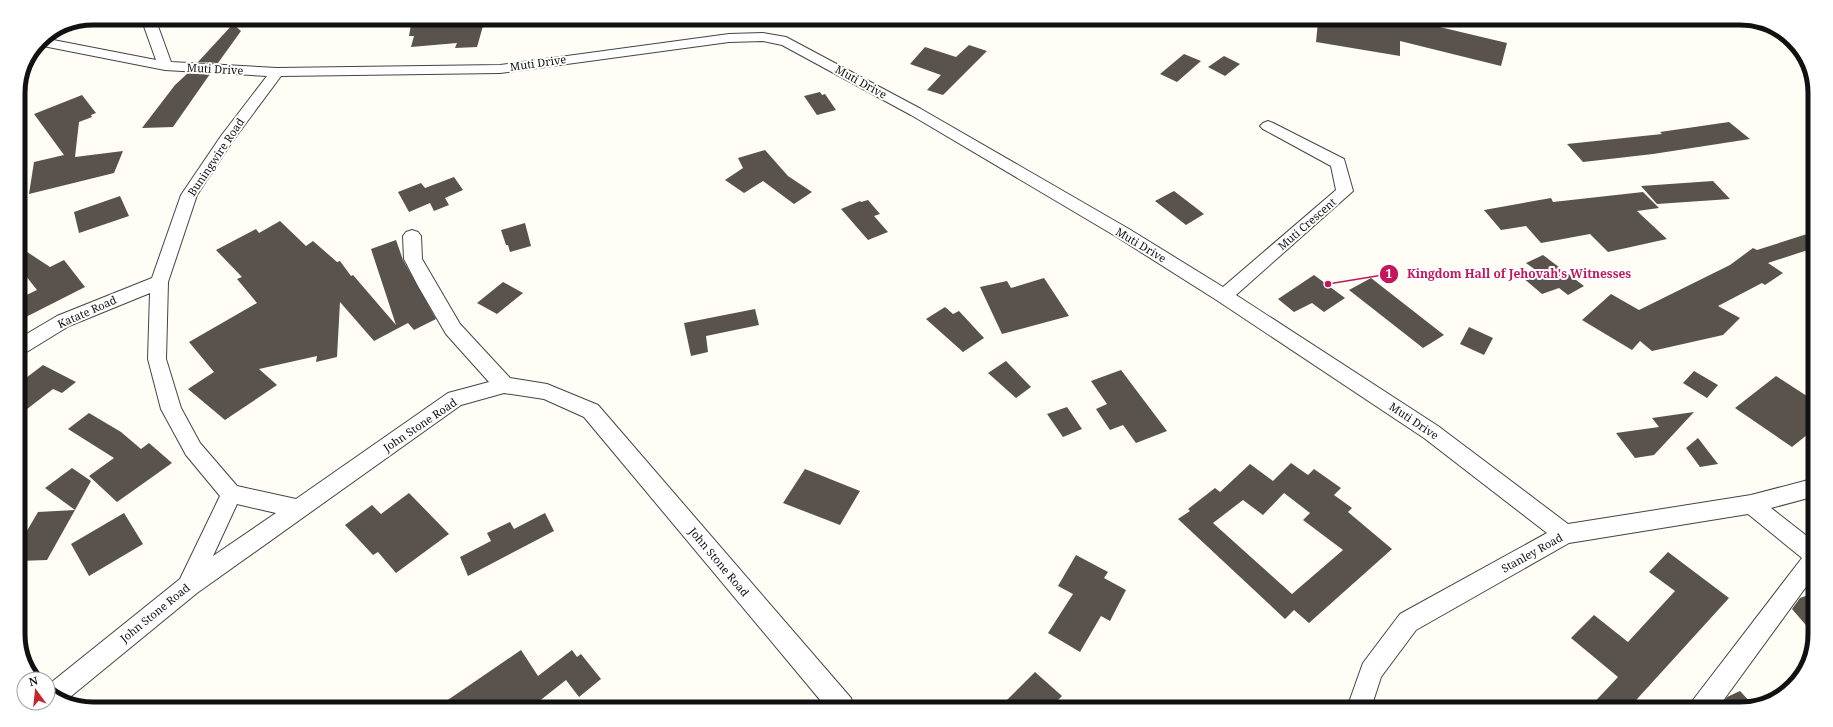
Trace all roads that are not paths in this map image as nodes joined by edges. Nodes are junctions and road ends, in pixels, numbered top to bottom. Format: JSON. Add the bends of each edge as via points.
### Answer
{"nodes":[{"id":1,"x":150,"y":25,"type":"edge"},
{"id":2,"x":47,"y":43,"type":"edge"},
{"id":3,"x":165,"y":66,"type":"junction"},
{"id":4,"x":277,"y":72,"type":"junction"},
{"id":5,"x":1268,"y":126,"type":"dead end"},
{"id":6,"x":412,"y":236,"type":"dead end"},
{"id":7,"x":159,"y":282,"type":"junction"},
{"id":8,"x":1224,"y":296,"type":"junction"},
{"id":9,"x":25,"y":344,"type":"edge"},
{"id":10,"x":504,"y":385,"type":"junction"},
{"id":11,"x":1808,"y":489,"type":"edge"},
{"id":12,"x":231,"y":494,"type":"junction"},
{"id":13,"x":1751,"y":504,"type":"junction"},
{"id":14,"x":300,"y":509,"type":"junction"},
{"id":15,"x":1566,"y":534,"type":"junction"},
{"id":16,"x":1808,"y":551,"type":"edge"},
{"id":17,"x":1808,"y":567,"type":"edge"},
{"id":18,"x":189,"y":586,"type":"junction"},
{"id":19,"x":57,"y":692,"type":"edge"},
{"id":20,"x":838,"y":702,"type":"edge"},
{"id":21,"x":1361,"y":702,"type":"edge"},
{"id":22,"x":1707,"y":702,"type":"edge"}],
"edges":[{"from":1,"to":3,"type":"street"},
{"from":2,"to":3,"type":"street","name":"Muti Drive"},
{"from":3,"to":4,"type":"street","name":"Muti Drive"},
{"from":4,"to":7,"type":"street","name":"Buningwire Road","via":[[226,139],[189,195]]},
{"from":4,"to":8,"type":"street","name":"Muti Drive","via":[[500,69],[729,38],[763,37],[786,41],[916,112]]},
{"from":5,"to":8,"type":"street","name":"Muti Crescent","via":[[1338,163],[1345,192]]},
{"from":6,"to":10,"type":"street","via":[[413,259],[453,329]]},
{"from":7,"to":9,"type":"street","name":"Katate Road","via":[[63,321]]},
{"from":7,"to":12,"type":"street","name":"Buningwire Road","via":[[157,359],[172,409],[193,449]]},
{"from":8,"to":15,"type":"street","name":"Muti Drive","via":[[1431,432]]},
{"from":10,"to":14,"type":"street","name":"John Stone Road","via":[[455,399]]},
{"from":10,"to":20,"type":"street","name":"John Stone Road","via":[[547,392],[591,411]]},
{"from":11,"to":13,"type":"street","name":"Stanley Road"},
{"from":12,"to":14,"type":"street"},
{"from":12,"to":18,"type":"street"},
{"from":13,"to":15,"type":"street","name":"Stanley Road"},
{"from":13,"to":16,"type":"street"},
{"from":14,"to":18,"type":"street","name":"John Stone Road"},
{"from":15,"to":21,"type":"street","name":"Stanley Road","via":[[1408,622],[1371,671]]},
{"from":17,"to":22,"type":"street"},
{"from":18,"to":19,"type":"street","name":"John Stone Road"}]}
